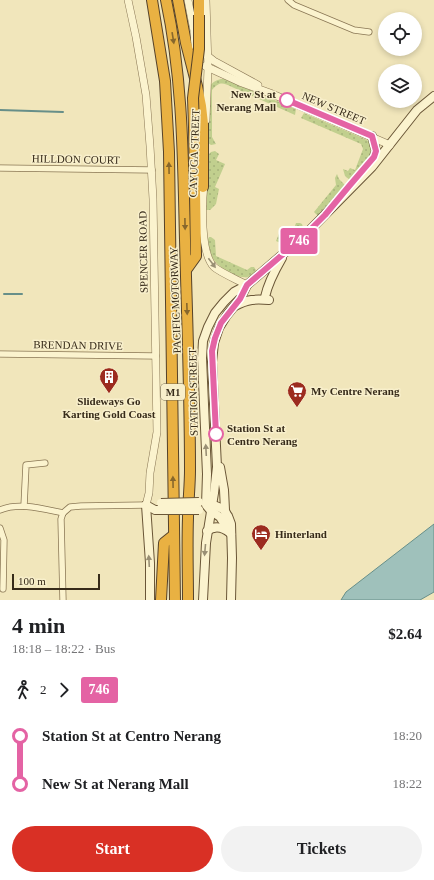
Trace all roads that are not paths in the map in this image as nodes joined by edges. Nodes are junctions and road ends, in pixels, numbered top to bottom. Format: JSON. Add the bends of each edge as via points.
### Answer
{"nodes":[{"id":1,"x":128,"y":0,"type":"edge"},
{"id":2,"x":152,"y":0,"type":"edge"},
{"id":3,"x":166,"y":0,"type":"edge"},
{"id":4,"x":178,"y":0,"type":"edge"},
{"id":5,"x":188,"y":0,"type":"edge"},
{"id":6,"x":199,"y":0,"type":"edge"},
{"id":7,"x":206,"y":0,"type":"edge"},
{"id":8,"x":288,"y":0,"type":"edge"},
{"id":9,"x":369,"y":32,"type":"dead end"},
{"id":10,"x":194,"y":33,"type":"junction"},
{"id":11,"x":207,"y":56,"type":"junction"},
{"id":12,"x":208,"y":68,"type":"junction"},
{"id":13,"x":222,"y":74,"type":"junction"},
{"id":14,"x":207,"y":86,"type":"junction"},
{"id":15,"x":270,"y":92,"type":"junction"},
{"id":16,"x":434,"y":96,"type":"edge"},
{"id":17,"x":372,"y":136,"type":"junction"},
{"id":18,"x":390,"y":145,"type":"junction"},
{"id":19,"x":374,"y":157,"type":"junction"},
{"id":20,"x":0,"y":168,"type":"edge"},
{"id":21,"x":152,"y":170,"type":"junction"},
{"id":22,"x":203,"y":187,"type":"junction"},
{"id":23,"x":325,"y":215,"type":"junction"},
{"id":24,"x":285,"y":252,"type":"junction"},
{"id":25,"x":186,"y":270,"type":"junction"},
{"id":26,"x":247,"y":285,"type":"junction"},
{"id":27,"x":233,"y":307,"type":"junction"},
{"id":28,"x":0,"y":354,"type":"edge"},
{"id":29,"x":156,"y":356,"type":"junction"},
{"id":30,"x":216,"y":450,"type":"junction"},
{"id":31,"x":45,"y":463,"type":"dead end"},
{"id":32,"x":146,"y":505,"type":"junction"},
{"id":33,"x":24,"y":506,"type":"junction"},
{"id":34,"x":207,"y":506,"type":"junction"},
{"id":35,"x":0,"y":510,"type":"edge"},
{"id":36,"x":63,"y":513,"type":"junction"},
{"id":37,"x":226,"y":514,"type":"junction"},
{"id":38,"x":0,"y":528,"type":"edge"},
{"id":39,"x":207,"y":531,"type":"junction"},
{"id":40,"x":231,"y":534,"type":"junction"},
{"id":41,"x":174,"y":535,"type":"junction"},
{"id":42,"x":3,"y":589,"type":"dead end"},
{"id":43,"x":63,"y":600,"type":"edge"},
{"id":44,"x":150,"y":600,"type":"edge"},
{"id":45,"x":161,"y":600,"type":"edge"},
{"id":46,"x":175,"y":600,"type":"edge"},
{"id":47,"x":188,"y":600,"type":"edge"},
{"id":48,"x":203,"y":600,"type":"edge"},
{"id":49,"x":231,"y":600,"type":"edge"}],
"edges":[{"from":1,"to":21,"type":"street","name":"SPENCER ROAD","via":[[146,95]]},
{"from":41,"to":2,"type":"highway","name":"PACIFIC MOTORWAY","number":"M1","one_way":true,"via":[[169,152],[165,81]]},
{"from":3,"to":25,"type":"highway","name":"PACIFIC MOTORWAY","number":"M1","one_way":true,"via":[[180,99]]},
{"from":4,"to":22,"type":"highway","via":[[201,106]]},
{"from":5,"to":10,"type":"street"},
{"from":6,"to":25,"type":"highway","bridge":true,"via":[[199,48],[193,102],[196,256]]},
{"from":7,"to":11,"type":"street","name":"CAYUGA STREET"},
{"from":8,"to":9,"type":"street","via":[[294,5],[354,30]]},
{"from":10,"to":11,"type":"street","via":[[198,45]]},
{"from":10,"to":12,"type":"street","via":[[197,55]]},
{"from":11,"to":12,"type":"street","name":"CAYUGA STREET"},
{"from":11,"to":15,"type":"street","name":"NEW STREET"},
{"from":12,"to":13,"type":"street","name":"NEW STREET"},
{"from":12,"to":14,"type":"street","name":"CAYUGA STREET"},
{"from":13,"to":14,"type":"street","via":[[210,81]]},
{"from":13,"to":15,"type":"street","name":"NEW STREET"},
{"from":14,"to":22,"type":"street","name":"CAYUGA STREET"},
{"from":15,"to":17,"type":"street","name":"NEW STREET"},
{"from":16,"to":18,"type":"main road","via":[[417,110]]},
{"from":17,"to":18,"type":"street","name":"NEW STREET"},
{"from":17,"to":19,"type":"main road","via":[[376,151]]},
{"from":18,"to":19,"type":"main road"},
{"from":18,"to":23,"type":"main road"},
{"from":19,"to":23,"type":"main road"},
{"from":20,"to":21,"type":"street","name":"HILLDON COURT"},
{"from":21,"to":29,"type":"street","name":"SPENCER ROAD"},
{"from":22,"to":26,"type":"street","name":"CAYUGA STREET","one_way":true,"via":[[205,248],[210,262]]},
{"from":23,"to":24,"type":"main road"},
{"from":24,"to":26,"type":"main road"},
{"from":24,"to":27,"type":"main road","via":[[269,284],[267,298],[249,300]]},
{"from":25,"to":47,"type":"highway","name":"PACIFIC MOTORWAY","number":"M1","one_way":true,"via":[[190,472]]},
{"from":26,"to":27,"type":"main road","name":"STATION STREET"},
{"from":34,"to":26,"type":"main road","name":"STATION STREET","one_way":true,"via":[[203,341],[218,310],[232,294]]},
{"from":27,"to":30,"type":"main road","name":"STATION STREET","via":[[221,323],[213,347]]},
{"from":28,"to":29,"type":"street","name":"BRENDAN DRIVE"},
{"from":29,"to":32,"type":"street","name":"SPENCER ROAD","via":[[157,432]]},
{"from":30,"to":34,"type":"main road","name":"STATION STREET","via":[[216,475]]},
{"from":30,"to":37,"type":"main road","via":[[224,485]]},
{"from":31,"to":33,"type":"street","via":[[26,465]]},
{"from":32,"to":34,"type":"main road","bridge":true,"via":[[155,510],[161,507]]},
{"from":32,"to":36,"type":"street","via":[[70,507]]},
{"from":44,"to":32,"type":"main road","one_way":true},
{"from":33,"to":35,"type":"street"},
{"from":33,"to":36,"type":"street"},
{"from":34,"to":37,"type":"main road","via":[[223,510]]},
{"from":34,"to":39,"type":"main road"},
{"from":34,"to":40,"type":"main road","via":[[220,517]]},
{"from":36,"to":43,"type":"street"},
{"from":37,"to":40,"type":"main road","via":[[231,523]]},
{"from":38,"to":42,"type":"street","via":[[4,540]]},
{"from":39,"to":40,"type":"main road","via":[[218,527]]},
{"from":39,"to":48,"type":"main road","one_way":true},
{"from":40,"to":49,"type":"main road"},
{"from":41,"to":45,"type":"highway","via":[[164,543]]},
{"from":41,"to":46,"type":"highway","name":"PACIFIC MOTORWAY","number":"M1"}]}
